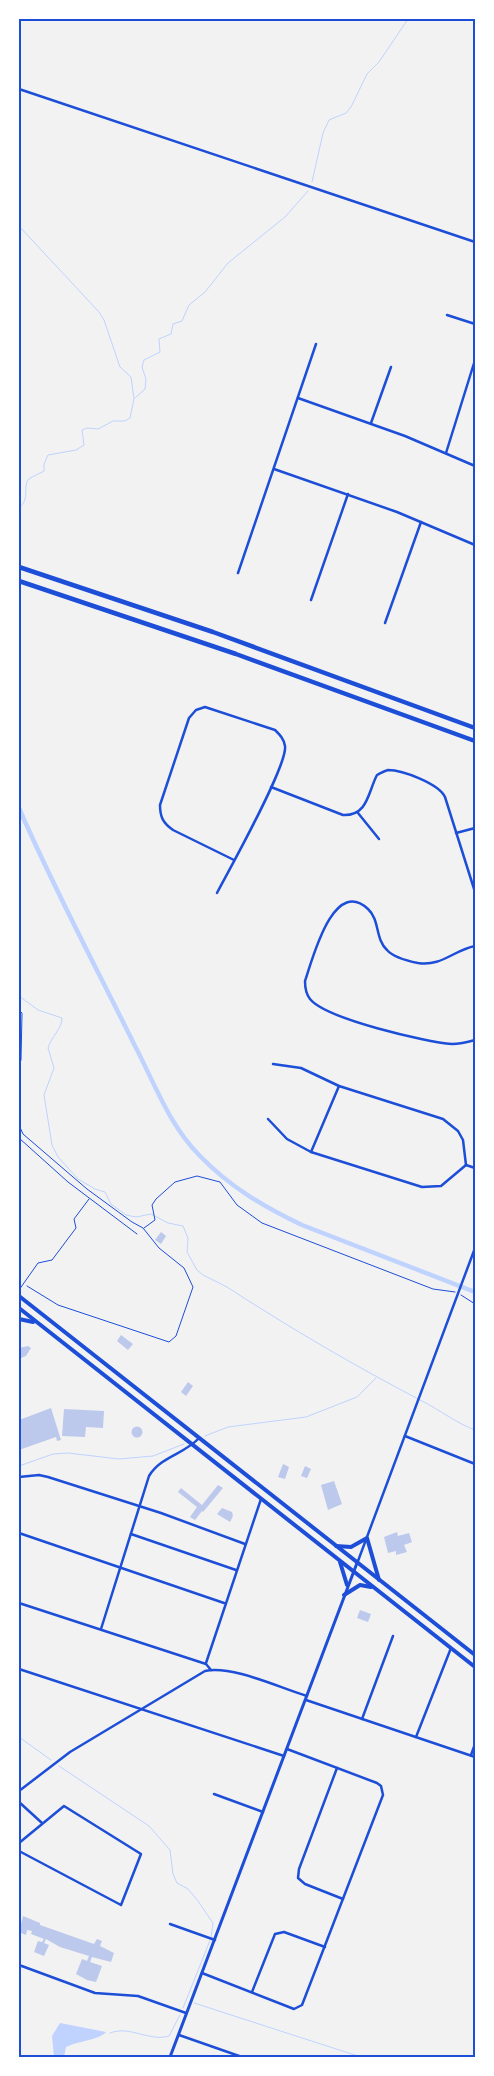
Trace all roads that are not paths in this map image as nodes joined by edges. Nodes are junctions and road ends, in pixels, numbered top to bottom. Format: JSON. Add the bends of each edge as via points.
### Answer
{"nodes":[{"id":1,"x":19,"y":89,"type":"edge"},
{"id":2,"x":475,"y":242,"type":"edge"},
{"id":3,"x":447,"y":315,"type":"dead end"},
{"id":4,"x":475,"y":324,"type":"edge"},
{"id":5,"x":316,"y":344,"type":"dead end"},
{"id":6,"x":475,"y":360,"type":"edge"},
{"id":7,"x":391,"y":367,"type":"dead end"},
{"id":8,"x":298,"y":398,"type":"junction"},
{"id":9,"x":371,"y":423,"type":"junction"},
{"id":10,"x":446,"y":453,"type":"junction"},
{"id":11,"x":475,"y":466,"type":"edge"},
{"id":12,"x":274,"y":469,"type":"junction"},
{"id":13,"x":348,"y":494,"type":"junction"},
{"id":14,"x":421,"y":522,"type":"junction"},
{"id":15,"x":475,"y":545,"type":"edge"},
{"id":16,"x":19,"y":567,"type":"edge"},
{"id":17,"x":238,"y":573,"type":"dead end"},
{"id":18,"x":19,"y":581,"type":"edge"},
{"id":19,"x":311,"y":600,"type":"dead end"},
{"id":20,"x":385,"y":623,"type":"dead end"},
{"id":21,"x":475,"y":728,"type":"edge"},
{"id":22,"x":475,"y":741,"type":"edge"},
{"id":23,"x":271,"y":787,"type":"junction"},
{"id":24,"x":358,"y":813,"type":"junction"},
{"id":25,"x":475,"y":828,"type":"edge"},
{"id":26,"x":456,"y":833,"type":"junction"},
{"id":27,"x":379,"y":839,"type":"dead end"},
{"id":28,"x":234,"y":860,"type":"junction"},
{"id":29,"x":475,"y":892,"type":"edge"},
{"id":30,"x":216,"y":893,"type":"dead end"},
{"id":31,"x":475,"y":946,"type":"edge"},
{"id":32,"x":475,"y":1040,"type":"edge"},
{"id":33,"x":273,"y":1064,"type":"dead end"},
{"id":34,"x":339,"y":1086,"type":"junction"},
{"id":35,"x":268,"y":1119,"type":"dead end"},
{"id":36,"x":19,"y":1138,"type":"edge"},
{"id":37,"x":311,"y":1152,"type":"junction"},
{"id":38,"x":466,"y":1165,"type":"junction"},
{"id":39,"x":475,"y":1168,"type":"edge"},
{"id":40,"x":90,"y":1199,"type":"junction"},
{"id":41,"x":137,"y":1234,"type":"dead end"},
{"id":42,"x":475,"y":1248,"type":"edge"},
{"id":43,"x":19,"y":1290,"type":"edge"},
{"id":44,"x":19,"y":1296,"type":"edge"},
{"id":45,"x":19,"y":1308,"type":"edge"},
{"id":46,"x":19,"y":1319,"type":"edge"},
{"id":47,"x":38,"y":1324,"type":"junction"},
{"id":48,"x":405,"y":1436,"type":"junction"},
{"id":49,"x":199,"y":1438,"type":"junction"},
{"id":50,"x":193,"y":1445,"type":"junction"},
{"id":51,"x":475,"y":1464,"type":"edge"},
{"id":52,"x":19,"y":1477,"type":"edge"},
{"id":53,"x":261,"y":1499,"type":"junction"},
{"id":54,"x":140,"y":1506,"type":"junction"},
{"id":55,"x":19,"y":1533,"type":"edge"},
{"id":56,"x":131,"y":1533,"type":"junction"},
{"id":57,"x":367,"y":1538,"type":"junction"},
{"id":58,"x":246,"y":1544,"type":"junction"},
{"id":59,"x":336,"y":1546,"type":"junction"},
{"id":60,"x":339,"y":1560,"type":"junction"},
{"id":61,"x":357,"y":1563,"type":"junction"},
{"id":62,"x":120,"y":1566,"type":"junction"},
{"id":63,"x":236,"y":1570,"type":"junction"},
{"id":64,"x":353,"y":1571,"type":"junction"},
{"id":65,"x":379,"y":1580,"type":"junction"},
{"id":66,"x":347,"y":1585,"type":"junction"},
{"id":67,"x":373,"y":1587,"type":"junction"},
{"id":68,"x":344,"y":1595,"type":"junction"},
{"id":69,"x":19,"y":1603,"type":"edge"},
{"id":70,"x":224,"y":1603,"type":"junction"},
{"id":71,"x":100,"y":1629,"type":"junction"},
{"id":72,"x":393,"y":1636,"type":"dead end"},
{"id":73,"x":451,"y":1648,"type":"junction"},
{"id":74,"x":475,"y":1655,"type":"edge"},
{"id":75,"x":206,"y":1664,"type":"junction"},
{"id":76,"x":475,"y":1667,"type":"edge"},
{"id":77,"x":19,"y":1669,"type":"edge"},
{"id":78,"x":211,"y":1670,"type":"junction"},
{"id":79,"x":306,"y":1698,"type":"junction"},
{"id":80,"x":143,"y":1709,"type":"junction"},
{"id":81,"x":362,"y":1719,"type":"junction"},
{"id":82,"x":416,"y":1738,"type":"junction"},
{"id":83,"x":475,"y":1744,"type":"edge"},
{"id":84,"x":287,"y":1749,"type":"junction"},
{"id":85,"x":284,"y":1756,"type":"junction"},
{"id":86,"x":471,"y":1756,"type":"junction"},
{"id":87,"x":475,"y":1757,"type":"edge"},
{"id":88,"x":337,"y":1768,"type":"junction"},
{"id":89,"x":19,"y":1791,"type":"edge"},
{"id":90,"x":214,"y":1794,"type":"dead end"},
{"id":91,"x":19,"y":1802,"type":"edge"},
{"id":92,"x":263,"y":1812,"type":"junction"},
{"id":93,"x":42,"y":1823,"type":"junction"},
{"id":94,"x":19,"y":1843,"type":"edge"},
{"id":95,"x":19,"y":1851,"type":"edge"},
{"id":96,"x":344,"y":1899,"type":"junction"},
{"id":97,"x":170,"y":1924,"type":"dead end"},
{"id":98,"x":215,"y":1940,"type":"junction"},
{"id":99,"x":325,"y":1947,"type":"junction"},
{"id":100,"x":19,"y":1965,"type":"edge"},
{"id":101,"x":202,"y":1973,"type":"junction"},
{"id":102,"x":252,"y":1992,"type":"junction"},
{"id":103,"x":187,"y":2013,"type":"junction"},
{"id":104,"x":179,"y":2035,"type":"junction"},
{"id":105,"x":170,"y":2057,"type":"edge"},
{"id":106,"x":242,"y":2057,"type":"edge"}],
"edges":[{"from":1,"to":2,"type":"street"},
{"from":3,"to":4,"type":"street"},
{"from":5,"to":8,"type":"street"},
{"from":6,"to":10,"type":"street"},
{"from":7,"to":9,"type":"street"},
{"from":8,"to":9,"type":"street"},
{"from":8,"to":12,"type":"street"},
{"from":9,"to":10,"type":"street"},
{"from":10,"to":11,"type":"street"},
{"from":12,"to":13,"type":"street"},
{"from":12,"to":17,"type":"street"},
{"from":13,"to":14,"type":"street"},
{"from":13,"to":19,"type":"street"},
{"from":14,"to":15,"type":"street"},
{"from":14,"to":20,"type":"street"},
{"from":16,"to":21,"type":"highway","via":[[222,635]]},
{"from":18,"to":22,"type":"highway","via":[[236,654]]},
{"from":23,"to":24,"type":"street","via":[[343,815]]},
{"from":23,"to":28,"type":"street"},
{"from":23,"to":28,"type":"street","via":[[286,746],[282,737],[275,730],[215,709],[205,707],[196,710],[189,718],[160,805],[160,816],[165,824]]},
{"from":24,"to":26,"type":"street","via":[[364,808],[377,775],[386,770],[396,772],[440,789]]},
{"from":24,"to":27,"type":"street"},
{"from":25,"to":26,"type":"street"},
{"from":26,"to":29,"type":"street"},
{"from":28,"to":30,"type":"street"},
{"from":31,"to":32,"type":"street","via":[[437,963],[409,961],[388,951],[382,944],[374,916],[368,909],[360,904],[341,906],[330,915],[305,981],[305,991],[318,1007],[411,1037],[454,1044]]},
{"from":33,"to":34,"type":"street","via":[[301,1068]]},
{"from":34,"to":37,"type":"street"},
{"from":34,"to":38,"type":"street","via":[[443,1119],[463,1140]]},
{"from":35,"to":37,"type":"street","via":[[287,1139]]},
{"from":36,"to":40,"type":"lane"},
{"from":37,"to":38,"type":"street","via":[[422,1187],[441,1186]]},
{"from":38,"to":39,"type":"street"},
{"from":40,"to":41,"type":"lane"},
{"from":40,"to":43,"type":"lane","via":[[74,1219],[76,1228],[67,1242],[52,1260],[38,1263]]},
{"from":42,"to":48,"type":"street"},
{"from":44,"to":49,"type":"main road"},
{"from":45,"to":47,"type":"main road"},
{"from":46,"to":47,"type":"main road"},
{"from":47,"to":50,"type":"main road"},
{"from":48,"to":51,"type":"street"},
{"from":48,"to":57,"type":"street"},
{"from":49,"to":50,"type":"street"},
{"from":49,"to":59,"type":"main road"},
{"from":50,"to":53,"type":"main road"},
{"from":50,"to":54,"type":"street","via":[[154,1467]]},
{"from":52,"to":54,"type":"street","via":[[48,1477]]},
{"from":53,"to":58,"type":"street"},
{"from":53,"to":60,"type":"main road"},
{"from":54,"to":56,"type":"street"},
{"from":54,"to":58,"type":"street"},
{"from":55,"to":62,"type":"street"},
{"from":56,"to":62,"type":"street"},
{"from":56,"to":63,"type":"street"},
{"from":57,"to":59,"type":"main road","via":[[351,1547]]},
{"from":57,"to":61,"type":"street"},
{"from":57,"to":65,"type":"main road"},
{"from":58,"to":63,"type":"street"},
{"from":59,"to":61,"type":"main road"},
{"from":60,"to":64,"type":"main road"},
{"from":60,"to":66,"type":"main road"},
{"from":61,"to":64,"type":"main road"},
{"from":61,"to":65,"type":"main road"},
{"from":62,"to":70,"type":"street"},
{"from":62,"to":71,"type":"street"},
{"from":63,"to":70,"type":"street"},
{"from":64,"to":66,"type":"main road"},
{"from":64,"to":67,"type":"main road"},
{"from":65,"to":74,"type":"main road"},
{"from":66,"to":68,"type":"main road"},
{"from":67,"to":68,"type":"main road","via":[[360,1585]]},
{"from":67,"to":73,"type":"main road"},
{"from":68,"to":79,"type":"main road"},
{"from":69,"to":71,"type":"street"},
{"from":70,"to":75,"type":"street"},
{"from":71,"to":75,"type":"street"},
{"from":72,"to":81,"type":"street"},
{"from":73,"to":76,"type":"main road"},
{"from":73,"to":82,"type":"street"},
{"from":75,"to":78,"type":"street"},
{"from":77,"to":80,"type":"street"},
{"from":78,"to":79,"type":"street","via":[[236,1673]]},
{"from":78,"to":80,"type":"street"},
{"from":79,"to":81,"type":"street"},
{"from":79,"to":84,"type":"main road"},
{"from":80,"to":85,"type":"street"},
{"from":80,"to":89,"type":"street","via":[[70,1752]]},
{"from":81,"to":82,"type":"street"},
{"from":82,"to":86,"type":"street"},
{"from":83,"to":86,"type":"street"},
{"from":84,"to":85,"type":"main road"},
{"from":84,"to":88,"type":"street"},
{"from":85,"to":92,"type":"main road"},
{"from":86,"to":87,"type":"street"},
{"from":88,"to":96,"type":"street","via":[[377,1783],[383,1790]]},
{"from":88,"to":96,"type":"street","via":[[298,1878],[305,1884]]},
{"from":90,"to":92,"type":"street"},
{"from":91,"to":93,"type":"street"},
{"from":92,"to":98,"type":"main road"},
{"from":93,"to":94,"type":"street"},
{"from":93,"to":95,"type":"street","via":[[64,1806],[141,1854],[122,1905]]},
{"from":96,"to":99,"type":"street"},
{"from":97,"to":98,"type":"street"},
{"from":98,"to":101,"type":"main road"},
{"from":99,"to":102,"type":"street","via":[[284,1932],[275,1934]]},
{"from":99,"to":102,"type":"street","via":[[305,2000],[298,2008]]},
{"from":100,"to":103,"type":"street","via":[[95,1993],[138,1996]]},
{"from":101,"to":102,"type":"street"},
{"from":101,"to":103,"type":"main road"},
{"from":103,"to":104,"type":"main road"},
{"from":104,"to":105,"type":"main road"},
{"from":104,"to":106,"type":"street"}]}
